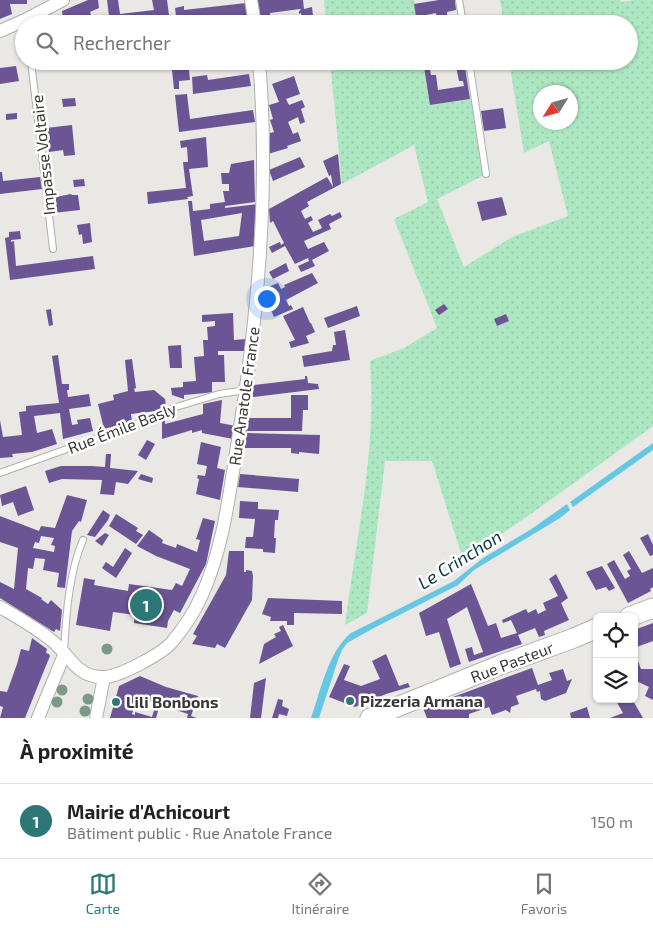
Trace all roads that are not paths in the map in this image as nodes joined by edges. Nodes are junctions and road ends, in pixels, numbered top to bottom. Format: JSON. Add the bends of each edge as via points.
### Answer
{"nodes":[{"id":1,"x":64,"y":0,"type":"edge"},
{"id":2,"x":251,"y":0,"type":"edge"},
{"id":3,"x":459,"y":0,"type":"edge"},
{"id":4,"x":37,"y":15,"type":"edge"},
{"id":5,"x":254,"y":15,"type":"edge"},
{"id":6,"x":462,"y":15,"type":"edge"},
{"id":7,"x":15,"y":26,"type":"edge"},
{"id":8,"x":0,"y":31,"type":"edge"},
{"id":9,"x":33,"y":70,"type":"edge"},
{"id":10,"x":259,"y":70,"type":"edge"},
{"id":11,"x":470,"y":70,"type":"edge"},
{"id":12,"x":486,"y":174,"type":"dead end"},
{"id":13,"x":53,"y":249,"type":"dead end"},
{"id":14,"x":246,"y":390,"type":"junction"},
{"id":15,"x":0,"y":472,"type":"edge"},
{"id":16,"x":83,"y":540,"type":"dead end"},
{"id":17,"x":0,"y":606,"type":"edge"},
{"id":18,"x":653,"y":608,"type":"edge"},
{"id":19,"x":638,"y":614,"type":"edge"},
{"id":20,"x":593,"y":630,"type":"edge"},
{"id":21,"x":64,"y":655,"type":"junction"},
{"id":22,"x":104,"y":677,"type":"junction"},
{"id":23,"x":38,"y":718,"type":"edge"},
{"id":24,"x":96,"y":718,"type":"edge"},
{"id":25,"x":370,"y":718,"type":"edge"}],
"edges":[{"from":1,"to":4,"type":"street"},
{"from":2,"to":5,"type":"street"},
{"from":3,"to":6,"type":"lane"},
{"from":7,"to":8,"type":"street"},
{"from":9,"to":13,"type":"lane","name":"Impasse Voltaire"},
{"from":10,"to":14,"type":"street","name":"Rue Anatole France","via":[[263,172],[258,283]]},
{"from":11,"to":12,"type":"lane"},
{"from":14,"to":15,"type":"lane","name":"Rue Émile Basly","via":[[176,407]]},
{"from":14,"to":22,"type":"street","name":"Rue Anatole France","via":[[220,546],[201,597],[171,644],[128,670]]},
{"from":16,"to":21,"type":"lane","via":[[74,569]]},
{"from":17,"to":21,"type":"street","via":[[55,643]]},
{"from":18,"to":19,"type":"street"},
{"from":20,"to":25,"type":"street","name":"Rue Pasteur"},
{"from":21,"to":22,"type":"street","via":[[84,673]]},
{"from":21,"to":23,"type":"street"},
{"from":22,"to":24,"type":"street"}]}
